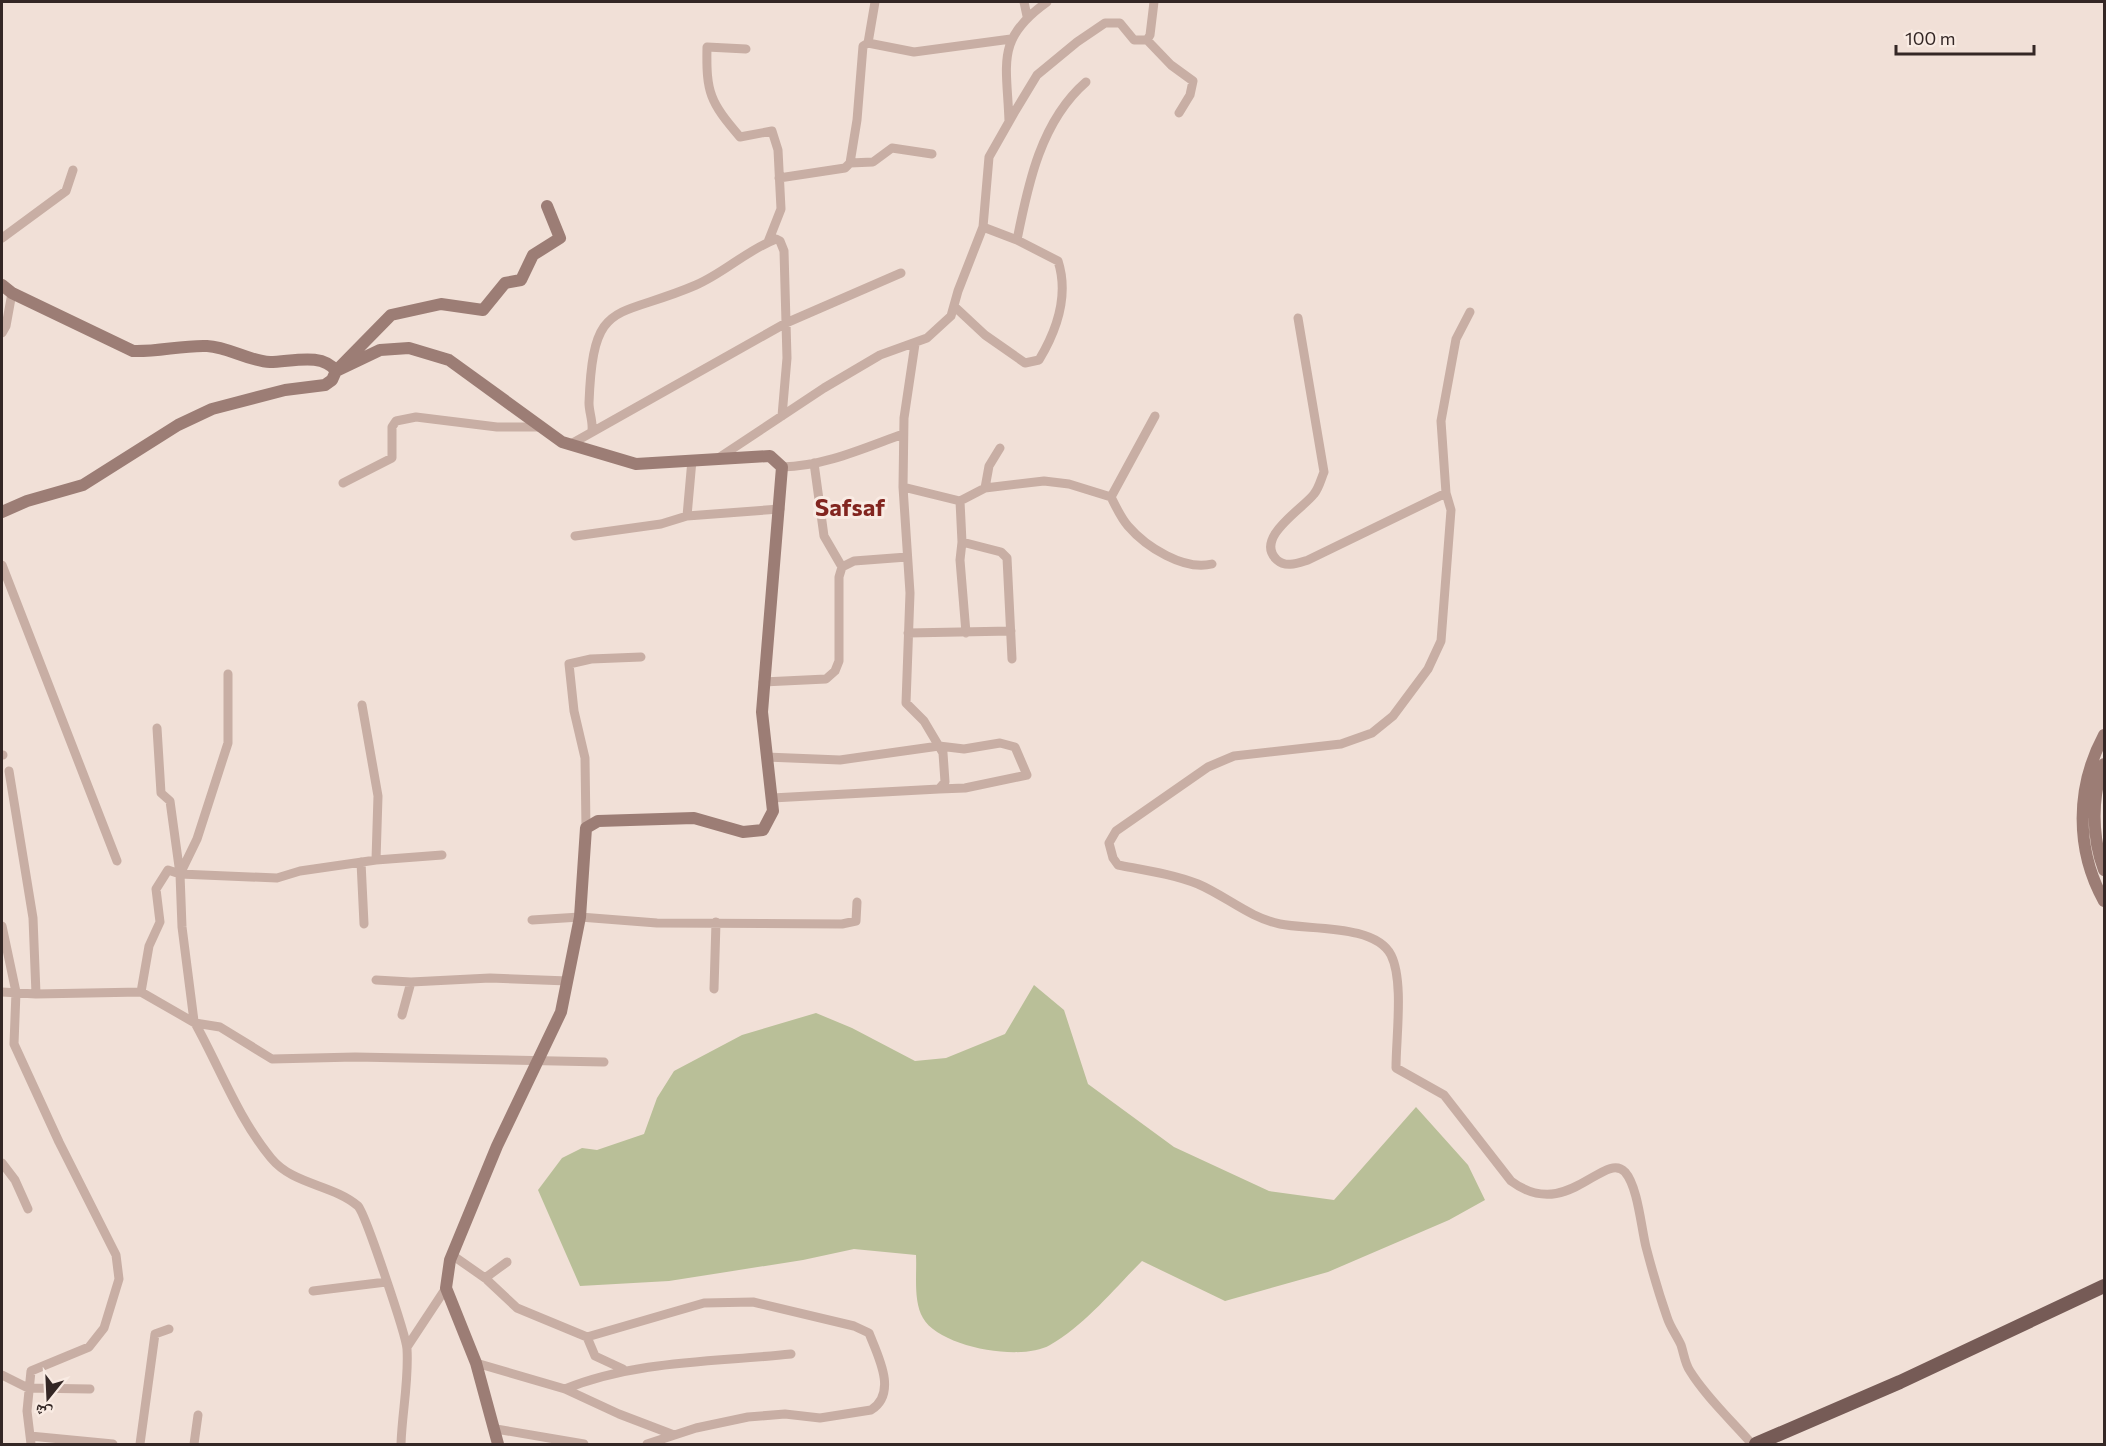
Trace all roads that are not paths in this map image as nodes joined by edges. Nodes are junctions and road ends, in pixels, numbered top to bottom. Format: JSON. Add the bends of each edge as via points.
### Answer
{"nodes":[{"id":1,"x":875,"y":2,"type":"edge"},
{"id":2,"x":1024,"y":2,"type":"edge"},
{"id":3,"x":1047,"y":2,"type":"edge"},
{"id":4,"x":1154,"y":2,"type":"edge"},
{"id":5,"x":1027,"y":16,"type":"junction"},
{"id":6,"x":1011,"y":39,"type":"junction"},
{"id":7,"x":1147,"y":40,"type":"junction"},
{"id":8,"x":868,"y":43,"type":"junction"},
{"id":9,"x":746,"y":49,"type":"dead end"},
{"id":10,"x":1086,"y":82,"type":"dead end"},
{"id":11,"x":1179,"y":113,"type":"dead end"},
{"id":12,"x":1010,"y":124,"type":"junction"},
{"id":13,"x":932,"y":154,"type":"dead end"},
{"id":14,"x":850,"y":163,"type":"junction"},
{"id":15,"x":73,"y":170,"type":"dead end"},
{"id":16,"x":779,"y":178,"type":"junction"},
{"id":17,"x":547,"y":206,"type":"dead end"},
{"id":18,"x":983,"y":227,"type":"junction"},
{"id":19,"x":2,"y":238,"type":"edge"},
{"id":20,"x":1017,"y":240,"type":"junction"},
{"id":21,"x":768,"y":242,"type":"junction"},
{"id":22,"x":901,"y":273,"type":"dead end"},
{"id":23,"x":2,"y":285,"type":"edge"},
{"id":24,"x":12,"y":294,"type":"junction"},
{"id":25,"x":955,"y":307,"type":"junction"},
{"id":26,"x":1470,"y":312,"type":"dead end"},
{"id":27,"x":1298,"y":318,"type":"dead end"},
{"id":28,"x":786,"y":323,"type":"junction"},
{"id":29,"x":2,"y":333,"type":"edge"},
{"id":30,"x":915,"y":344,"type":"junction"},
{"id":31,"x":336,"y":372,"type":"junction"},
{"id":32,"x":782,"y":416,"type":"junction"},
{"id":33,"x":1155,"y":417,"type":"dead end"},
{"id":34,"x":541,"y":427,"type":"junction"},
{"id":35,"x":592,"y":430,"type":"junction"},
{"id":36,"x":903,"y":434,"type":"junction"},
{"id":37,"x":571,"y":444,"type":"junction"},
{"id":38,"x":1000,"y":448,"type":"dead end"},
{"id":39,"x":717,"y":459,"type":"junction"},
{"id":40,"x":692,"y":460,"type":"junction"},
{"id":41,"x":814,"y":463,"type":"junction"},
{"id":42,"x":782,"y":467,"type":"junction"},
{"id":43,"x":343,"y":483,"type":"dead end"},
{"id":44,"x":903,"y":487,"type":"junction"},
{"id":45,"x":985,"y":488,"type":"junction"},
{"id":46,"x":1446,"y":493,"type":"junction"},
{"id":47,"x":1111,"y":497,"type":"junction"},
{"id":48,"x":960,"y":501,"type":"junction"},
{"id":49,"x":780,"y":509,"type":"junction"},
{"id":50,"x":2,"y":512,"type":"edge"},
{"id":51,"x":687,"y":516,"type":"junction"},
{"id":52,"x":575,"y":536,"type":"dead end"},
{"id":53,"x":962,"y":542,"type":"junction"},
{"id":54,"x":907,"y":557,"type":"junction"},
{"id":55,"x":1212,"y":564,"type":"dead end"},
{"id":56,"x":2,"y":565,"type":"edge"},
{"id":57,"x":842,"y":567,"type":"junction"},
{"id":58,"x":1011,"y":631,"type":"junction"},
{"id":59,"x":908,"y":633,"type":"junction"},
{"id":60,"x":966,"y":633,"type":"junction"},
{"id":61,"x":641,"y":657,"type":"dead end"},
{"id":62,"x":1012,"y":659,"type":"dead end"},
{"id":63,"x":228,"y":674,"type":"dead end"},
{"id":64,"x":763,"y":682,"type":"junction"},
{"id":65,"x":362,"y":705,"type":"dead end"},
{"id":66,"x":157,"y":728,"type":"dead end"},
{"id":67,"x":2104,"y":735,"type":"edge"},
{"id":68,"x":939,"y":746,"type":"junction"},
{"id":69,"x":766,"y":757,"type":"junction"},
{"id":70,"x":2104,"y":764,"type":"edge"},
{"id":71,"x":9,"y":771,"type":"dead end"},
{"id":72,"x":939,"y":789,"type":"junction"},
{"id":73,"x":772,"y":798,"type":"junction"},
{"id":74,"x":586,"y":828,"type":"junction"},
{"id":75,"x":442,"y":855,"type":"dead end"},
{"id":76,"x":376,"y":860,"type":"junction"},
{"id":77,"x":117,"y":861,"type":"dead end"},
{"id":78,"x":361,"y":862,"type":"junction"},
{"id":79,"x":2104,"y":870,"type":"edge"},
{"id":80,"x":180,"y":874,"type":"junction"},
{"id":81,"x":2104,"y":901,"type":"edge"},
{"id":82,"x":857,"y":902,"type":"dead end"},
{"id":83,"x":580,"y":917,"type":"junction"},
{"id":84,"x":532,"y":920,"type":"dead end"},
{"id":85,"x":716,"y":922,"type":"junction"},
{"id":86,"x":364,"y":924,"type":"dead end"},
{"id":87,"x":2,"y":926,"type":"edge"},
{"id":88,"x":376,"y":980,"type":"dead end"},
{"id":89,"x":568,"y":981,"type":"junction"},
{"id":90,"x":411,"y":982,"type":"junction"},
{"id":91,"x":714,"y":989,"type":"dead end"},
{"id":92,"x":2,"y":992,"type":"edge"},
{"id":93,"x":141,"y":992,"type":"junction"},
{"id":94,"x":16,"y":993,"type":"junction"},
{"id":95,"x":36,"y":994,"type":"junction"},
{"id":96,"x":402,"y":1015,"type":"dead end"},
{"id":97,"x":194,"y":1022,"type":"junction"},
{"id":98,"x":538,"y":1059,"type":"junction"},
{"id":99,"x":604,"y":1062,"type":"dead end"},
{"id":100,"x":2,"y":1163,"type":"edge"},
{"id":101,"x":28,"y":1209,"type":"dead end"},
{"id":102,"x":452,"y":1255,"type":"junction"},
{"id":103,"x":507,"y":1262,"type":"dead end"},
{"id":104,"x":485,"y":1278,"type":"junction"},
{"id":105,"x":386,"y":1282,"type":"junction"},
{"id":106,"x":2104,"y":1286,"type":"edge"},
{"id":107,"x":446,"y":1288,"type":"junction"},
{"id":108,"x":313,"y":1291,"type":"dead end"},
{"id":109,"x":169,"y":1329,"type":"dead end"},
{"id":110,"x":587,"y":1337,"type":"junction"},
{"id":111,"x":407,"y":1347,"type":"junction"},
{"id":112,"x":791,"y":1354,"type":"dead end"},
{"id":113,"x":476,"y":1363,"type":"junction"},
{"id":114,"x":624,"y":1370,"type":"junction"},
{"id":115,"x":2,"y":1375,"type":"edge"},
{"id":116,"x":28,"y":1388,"type":"junction"},
{"id":117,"x":90,"y":1389,"type":"dead end"},
{"id":118,"x":565,"y":1389,"type":"junction"},
{"id":119,"x":198,"y":1414,"type":"dead end"},
{"id":120,"x":496,"y":1429,"type":"junction"},
{"id":121,"x":674,"y":1435,"type":"junction"},
{"id":122,"x":30,"y":1440,"type":"edge"},
{"id":123,"x":113,"y":1444,"type":"edge"},
{"id":124,"x":140,"y":1444,"type":"edge"},
{"id":125,"x":194,"y":1444,"type":"edge"},
{"id":126,"x":401,"y":1444,"type":"edge"},
{"id":127,"x":498,"y":1444,"type":"edge"},
{"id":128,"x":584,"y":1444,"type":"edge"},
{"id":129,"x":647,"y":1444,"type":"edge"},
{"id":130,"x":1754,"y":1444,"type":"edge"}],
"edges":[{"from":1,"to":8,"type":"street"},
{"from":2,"to":5,"type":"street"},
{"from":3,"to":5,"type":"street"},
{"from":4,"to":7,"type":"street"},
{"from":5,"to":6,"type":"street"},
{"from":6,"to":8,"type":"street","via":[[914,52]]},
{"from":6,"to":12,"type":"street","via":[[1007,50]]},
{"from":7,"to":11,"type":"street","via":[[1193,81]]},
{"from":7,"to":12,"type":"street","via":[[1134,40],[1119,23],[1105,24],[1037,75]]},
{"from":8,"to":14,"type":"street","via":[[863,46]]},
{"from":9,"to":16,"type":"street","via":[[707,47],[706,84],[717,111],[740,137],[772,131],[778,150]]},
{"from":10,"to":20,"type":"street","via":[[1068,97],[1039,152],[1026,191]]},
{"from":12,"to":18,"type":"street","via":[[989,158]]},
{"from":13,"to":14,"type":"street","via":[[892,148],[873,162]]},
{"from":14,"to":16,"type":"street","via":[[845,168]]},
{"from":15,"to":19,"type":"street","via":[[66,191]]},
{"from":16,"to":21,"type":"street","via":[[781,209]]},
{"from":17,"to":31,"type":"street","via":[[560,238],[533,255],[521,280],[505,283],[483,310],[441,304],[391,315]]},
{"from":18,"to":20,"type":"street"},
{"from":18,"to":25,"type":"street"},
{"from":20,"to":25,"type":"street","via":[[1058,261],[1064,280],[1053,337],[1039,360],[1025,363],[985,335]]},
{"from":21,"to":28,"type":"street","via":[[776,239],[784,251]]},
{"from":21,"to":35,"type":"street","via":[[698,284],[616,313],[602,325],[594,348],[589,406]]},
{"from":22,"to":28,"type":"street"},
{"from":23,"to":24,"type":"street"},
{"from":24,"to":29,"type":"street"},
{"from":24,"to":31,"type":"street","via":[[133,351],[206,346],[266,362],[322,362]]},
{"from":25,"to":30,"type":"street","via":[[951,316]]},
{"from":26,"to":46,"type":"street","via":[[1456,339],[1441,421]]},
{"from":27,"to":46,"type":"street","via":[[1324,472],[1315,493],[1276,530],[1270,545],[1274,557],[1281,563],[1308,560]]},
{"from":28,"to":32,"type":"street"},
{"from":28,"to":35,"type":"street"},
{"from":30,"to":32,"type":"street","via":[[880,355]]},
{"from":30,"to":36,"type":"street"},
{"from":31,"to":34,"type":"street","via":[[380,350],[410,348],[449,360]]},
{"from":31,"to":50,"type":"street","via":[[325,385],[285,390],[212,409],[178,425],[83,485]]},
{"from":32,"to":39,"type":"street"},
{"from":33,"to":47,"type":"street"},
{"from":34,"to":37,"type":"street"},
{"from":34,"to":43,"type":"street","via":[[497,427],[416,417],[396,421],[392,427],[392,458]]},
{"from":35,"to":37,"type":"street"},
{"from":36,"to":41,"type":"street"},
{"from":36,"to":44,"type":"street"},
{"from":37,"to":40,"type":"street","via":[[636,464]]},
{"from":38,"to":45,"type":"street","via":[[989,466]]},
{"from":39,"to":40,"type":"street"},
{"from":39,"to":42,"type":"street","via":[[770,456]]},
{"from":40,"to":51,"type":"street"},
{"from":41,"to":42,"type":"street"},
{"from":41,"to":57,"type":"street","via":[[824,536]]},
{"from":42,"to":49,"type":"street"},
{"from":44,"to":48,"type":"street"},
{"from":44,"to":54,"type":"street"},
{"from":45,"to":47,"type":"street","via":[[1044,481]]},
{"from":45,"to":48,"type":"street"},
{"from":46,"to":130,"type":"street","via":[[1451,510],[1441,641],[1428,669],[1393,716],[1372,733],[1341,744],[1234,756],[1208,766],[1116,831],[1109,843],[1113,858],[1118,865],[1198,884],[1279,924],[1353,932],[1382,944],[1391,954],[1397,975],[1396,1068],[1444,1095],[1510,1181],[1523,1191],[1562,1194],[1606,1168],[1617,1167],[1625,1172],[1632,1183],[1667,1318],[1689,1370]]},
{"from":47,"to":55,"type":"street","via":[[1128,526],[1167,557],[1191,565]]},
{"from":48,"to":53,"type":"street"},
{"from":49,"to":51,"type":"street"},
{"from":49,"to":64,"type":"street"},
{"from":51,"to":52,"type":"street","via":[[661,524]]},
{"from":53,"to":58,"type":"street","via":[[1001,552],[1007,558]]},
{"from":53,"to":60,"type":"street"},
{"from":54,"to":57,"type":"street","via":[[854,561]]},
{"from":54,"to":59,"type":"street"},
{"from":56,"to":77,"type":"street"},
{"from":57,"to":64,"type":"street","via":[[839,661],[835,671],[826,679]]},
{"from":58,"to":60,"type":"street"},
{"from":58,"to":62,"type":"street"},
{"from":59,"to":60,"type":"street"},
{"from":59,"to":68,"type":"street","via":[[906,703],[924,721]]},
{"from":61,"to":74,"type":"street","via":[[569,664],[585,758]]},
{"from":63,"to":80,"type":"street","via":[[228,743],[197,839]]},
{"from":64,"to":69,"type":"street"},
{"from":65,"to":76,"type":"street","via":[[378,796]]},
{"from":66,"to":80,"type":"street","via":[[160,793],[170,801]]},
{"from":67,"to":81,"type":"street","via":[[2083,793],[2082,818],[2089,867]]},
{"from":68,"to":69,"type":"street","via":[[840,760]]},
{"from":68,"to":72,"type":"street","via":[[946,768],[945,782]]},
{"from":68,"to":72,"type":"street","via":[[964,749],[1000,743],[1015,747],[1028,775],[965,788]]},
{"from":69,"to":73,"type":"street"},
{"from":70,"to":79,"type":"street","via":[[2095,816]]},
{"from":71,"to":95,"type":"street","via":[[33,918]]},
{"from":72,"to":73,"type":"street"},
{"from":73,"to":74,"type":"street","via":[[773,811],[762,830],[743,832],[694,818],[598,821]]},
{"from":74,"to":83,"type":"street"},
{"from":75,"to":76,"type":"street"},
{"from":76,"to":78,"type":"street"},
{"from":78,"to":80,"type":"street","via":[[300,870],[277,878]]},
{"from":78,"to":86,"type":"street"},
{"from":80,"to":93,"type":"street","via":[[168,870],[156,889],[160,922],[149,946]]},
{"from":80,"to":97,"type":"street","via":[[182,927]]},
{"from":82,"to":85,"type":"street","via":[[856,921],[842,924]]},
{"from":83,"to":84,"type":"street"},
{"from":83,"to":85,"type":"street"},
{"from":83,"to":89,"type":"street"},
{"from":85,"to":91,"type":"street"},
{"from":87,"to":94,"type":"street"},
{"from":88,"to":90,"type":"street"},
{"from":89,"to":90,"type":"street","via":[[490,978]]},
{"from":89,"to":98,"type":"street","via":[[561,1012]]},
{"from":90,"to":96,"type":"street"},
{"from":92,"to":94,"type":"street"},
{"from":93,"to":95,"type":"street"},
{"from":93,"to":97,"type":"street"},
{"from":94,"to":95,"type":"street"},
{"from":94,"to":116,"type":"street","via":[[14,1044],[116,1255],[119,1280],[104,1328],[88,1347],[31,1371]]},
{"from":97,"to":98,"type":"street","via":[[220,1027],[272,1059]]},
{"from":97,"to":105,"type":"street","via":[[245,1119],[272,1160],[295,1178],[327,1187],[360,1208]]},
{"from":98,"to":99,"type":"street"},
{"from":98,"to":102,"type":"street"},
{"from":100,"to":101,"type":"street"},
{"from":102,"to":104,"type":"street"},
{"from":102,"to":107,"type":"street"},
{"from":103,"to":104,"type":"street"},
{"from":104,"to":110,"type":"street","via":[[518,1308]]},
{"from":105,"to":108,"type":"street"},
{"from":105,"to":111,"type":"street"},
{"from":106,"to":130,"type":"main road","via":[[1900,1382]]},
{"from":107,"to":111,"type":"street"},
{"from":107,"to":113,"type":"street"},
{"from":109,"to":124,"type":"street","via":[[155,1334]]},
{"from":110,"to":114,"type":"street","via":[[595,1356]]},
{"from":110,"to":121,"type":"street","via":[[704,1303],[753,1302],[869,1333],[884,1372],[884,1395],[877,1407],[820,1418],[785,1414],[748,1417]]},
{"from":111,"to":126,"type":"street"},
{"from":112,"to":114,"type":"street"},
{"from":113,"to":118,"type":"street"},
{"from":113,"to":120,"type":"street"},
{"from":114,"to":118,"type":"street"},
{"from":115,"to":116,"type":"street"},
{"from":116,"to":117,"type":"street"},
{"from":116,"to":122,"type":"street"},
{"from":118,"to":121,"type":"street"},
{"from":119,"to":125,"type":"street"},
{"from":120,"to":127,"type":"street"},
{"from":120,"to":128,"type":"street"},
{"from":121,"to":129,"type":"street"},
{"from":122,"to":123,"type":"street"}]}
